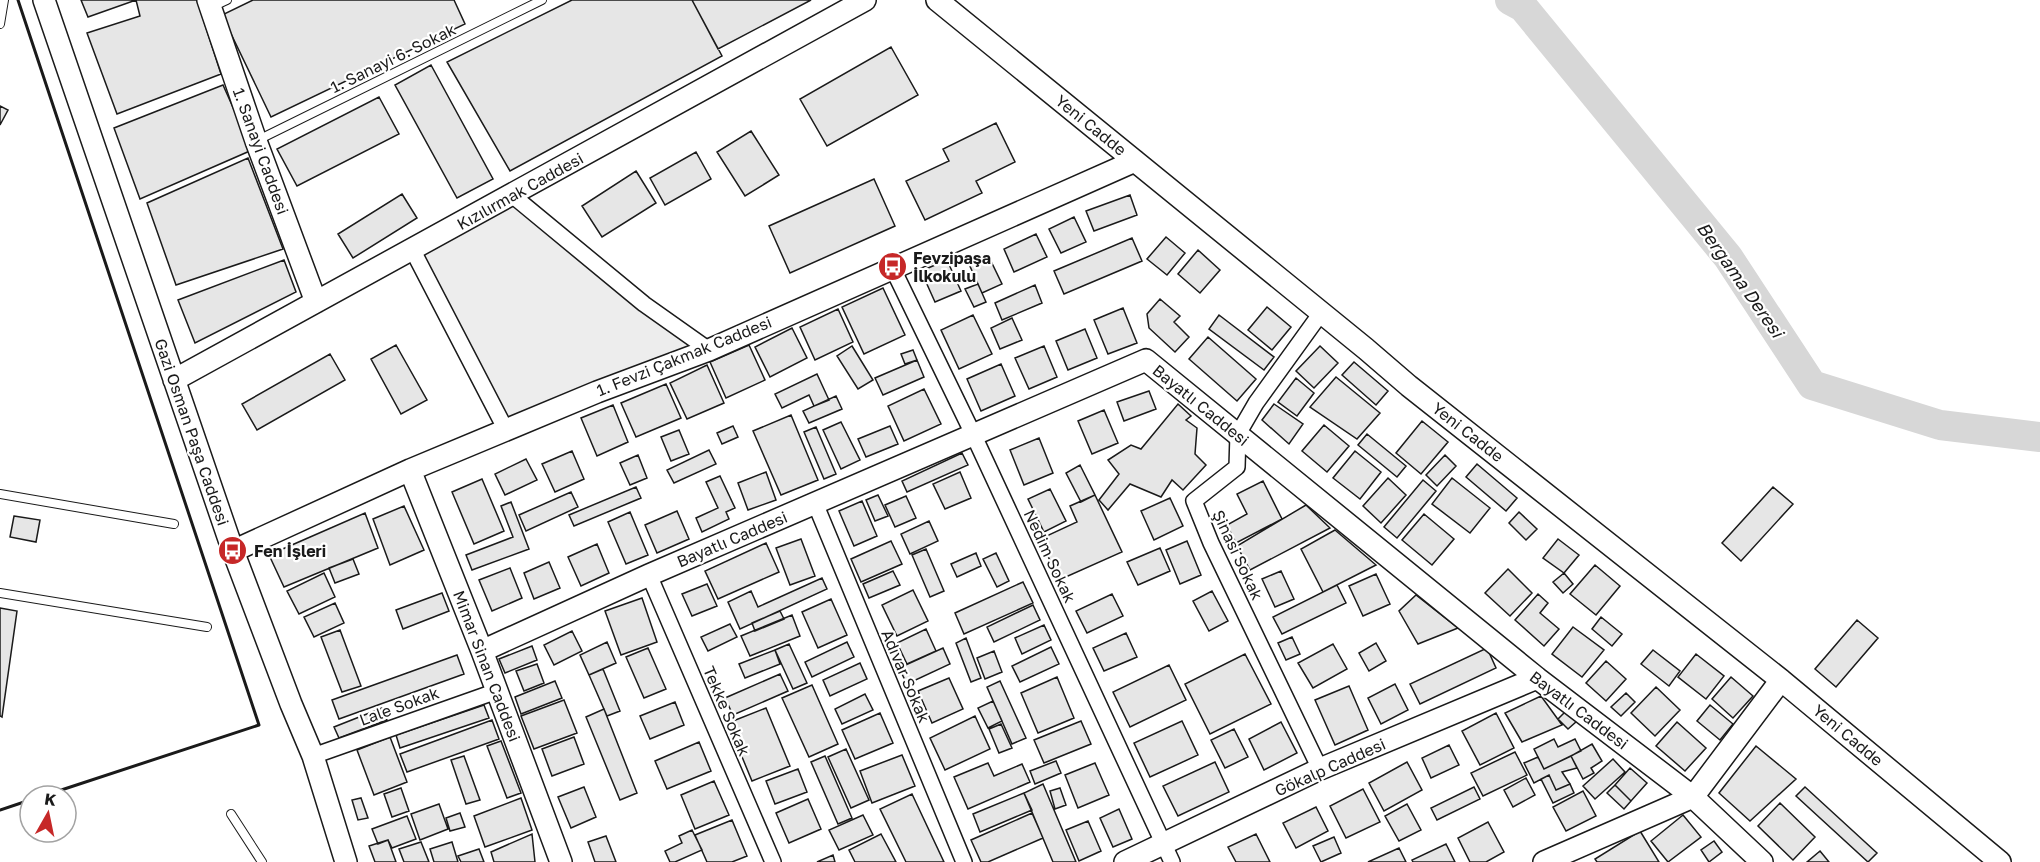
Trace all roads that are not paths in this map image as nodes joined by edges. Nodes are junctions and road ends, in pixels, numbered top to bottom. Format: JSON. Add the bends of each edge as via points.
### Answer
{"nodes":[{"id":1,"x":4,"y":0,"type":"edge"},
{"id":2,"x":44,"y":0,"type":"edge"},
{"id":3,"x":542,"y":0,"type":"edge"},
{"id":4,"x":865,"y":0,"type":"edge"},
{"id":5,"x":937,"y":0,"type":"edge"},
{"id":6,"x":215,"y":2,"type":"edge"},
{"id":7,"x":0,"y":24,"type":"edge"},
{"id":8,"x":256,"y":141,"type":"junction"},
{"id":9,"x":1135,"y":161,"type":"junction"},
{"id":10,"x":512,"y":195,"type":"junction"},
{"id":11,"x":412,"y":249,"type":"junction"},
{"id":12,"x":892,"y":267,"type":"junction"},
{"id":13,"x":316,"y":302,"type":"junction"},
{"id":14,"x":1321,"y":313,"type":"junction"},
{"id":15,"x":709,"y":350,"type":"junction"},
{"id":16,"x":174,"y":380,"type":"junction"},
{"id":17,"x":506,"y":430,"type":"junction"},
{"id":18,"x":1238,"y":434,"type":"junction"},
{"id":19,"x":974,"y":436,"type":"junction"},
{"id":20,"x":410,"y":470,"type":"junction"},
{"id":21,"x":0,"y":494,"type":"edge"},
{"id":22,"x":815,"y":503,"type":"junction"},
{"id":23,"x":174,"y":524,"type":"dead end"},
{"id":24,"x":233,"y":551,"type":"junction"},
{"id":25,"x":649,"y":575,"type":"junction"},
{"id":26,"x":0,"y":593,"type":"edge"},
{"id":27,"x":207,"y":627,"type":"dead end"},
{"id":28,"x":482,"y":651,"type":"junction"},
{"id":29,"x":1537,"y":678,"type":"junction"},
{"id":30,"x":1781,"y":680,"type":"junction"},
{"id":31,"x":497,"y":691,"type":"junction"},
{"id":32,"x":313,"y":756,"type":"junction"},
{"id":33,"x":1320,"y":769,"type":"junction"},
{"id":34,"x":1693,"y":797,"type":"junction"},
{"id":35,"x":231,"y":814,"type":"dead end"},
{"id":36,"x":1168,"y":852,"type":"edge"},
{"id":37,"x":1570,"y":857,"type":"edge"},
{"id":38,"x":262,"y":862,"type":"edge"},
{"id":39,"x":346,"y":862,"type":"edge"},
{"id":40,"x":561,"y":862,"type":"edge"},
{"id":41,"x":773,"y":862,"type":"edge"},
{"id":42,"x":964,"y":862,"type":"edge"},
{"id":43,"x":1125,"y":862,"type":"edge"},
{"id":44,"x":1544,"y":862,"type":"edge"},
{"id":45,"x":1762,"y":862,"type":"edge"},
{"id":46,"x":2000,"y":862,"type":"edge"}],
"edges":[{"from":1,"to":7,"type":"lane"},
{"from":2,"to":16,"type":"street","name":"Gazi Osman Paşa Caddesi"},
{"from":3,"to":8,"type":"lane","name":"1. Sanayi 6. Sokak"},
{"from":4,"to":10,"type":"street","name":"Kızılırmak Caddesi"},
{"from":5,"to":9,"type":"street","name":"Yeni Cadde"},
{"from":6,"to":8,"type":"street","name":"1. Sanayi Caddesi"},
{"from":8,"to":13,"type":"street","name":"1. Sanayi Caddesi"},
{"from":9,"to":12,"type":"street","name":"1. Fevzi Çakmak Caddesi"},
{"from":9,"to":14,"type":"street","name":"Yeni Cadde"},
{"from":10,"to":11,"type":"street","name":"Kızılırmak Caddesi"},
{"from":10,"to":15,"type":"street","via":[[644,304]]},
{"from":11,"to":13,"type":"street","name":"Kızılırmak Caddesi"},
{"from":11,"to":17,"type":"street"},
{"from":12,"to":15,"type":"street","name":"1. Fevzi Çakmak Caddesi"},
{"from":12,"to":19,"type":"street","name":"Nedim Sokak"},
{"from":13,"to":16,"type":"street","name":"Kızılırmak Caddesi"},
{"from":14,"to":18,"type":"street","name":"Şinasi Sokak"},
{"from":14,"to":30,"type":"street","name":"Yeni Cadde"},
{"from":15,"to":17,"type":"street","name":"1. Fevzi Çakmak Caddesi"},
{"from":16,"to":24,"type":"street","name":"Gazi Osman Paşa Caddesi"},
{"from":17,"to":20,"type":"street","name":"1. Fevzi Çakmak Caddesi"},
{"from":18,"to":19,"type":"street","name":"Bayatlı Caddesi","via":[[1146,360]]},
{"from":18,"to":29,"type":"street","name":"Bayatlı Caddesi"},
{"from":18,"to":33,"type":"street","name":"Şinasi Sokak","via":[[1237,467],[1194,501],[1210,543]]},
{"from":19,"to":22,"type":"street","name":"Bayatlı Caddesi"},
{"from":19,"to":36,"type":"street","name":"Nedim Sokak"},
{"from":20,"to":24,"type":"street","name":"1. Fevzi Çakmak Caddesi"},
{"from":20,"to":28,"type":"street","name":"Mimar Sinan Caddesi"},
{"from":21,"to":23,"type":"lane"},
{"from":22,"to":25,"type":"street","name":"Bayatlı Caddesi"},
{"from":22,"to":42,"type":"street","name":"Adıvar Sokak"},
{"from":24,"to":32,"type":"street","name":"Gazi Osman Paşa Caddesi"},
{"from":25,"to":28,"type":"street","name":"Bayatlı Caddesi"},
{"from":25,"to":41,"type":"street","name":"Tekke Sokak"},
{"from":26,"to":27,"type":"lane"},
{"from":28,"to":31,"type":"street","name":"Mimar Sinan Caddesi"},
{"from":29,"to":33,"type":"street","name":"Gökalp Caddesi"},
{"from":29,"to":34,"type":"street","name":"Bayatlı Caddesi"},
{"from":30,"to":34,"type":"street"},
{"from":30,"to":46,"type":"street","name":"Yeni Cadde"},
{"from":31,"to":32,"type":"street","name":"Lale Sokak"},
{"from":31,"to":40,"type":"street","name":"Mimar Sinan Caddesi"},
{"from":32,"to":39,"type":"street","name":"Gazi Osman Paşa Caddesi"},
{"from":33,"to":36,"type":"street","name":"Gökalp Caddesi"},
{"from":34,"to":37,"type":"street"},
{"from":34,"to":45,"type":"street","name":"Bayatlı Caddesi"},
{"from":35,"to":38,"type":"lane"},
{"from":36,"to":43,"type":"street","name":"Gökalp Caddesi"},
{"from":37,"to":44,"type":"street"}]}
